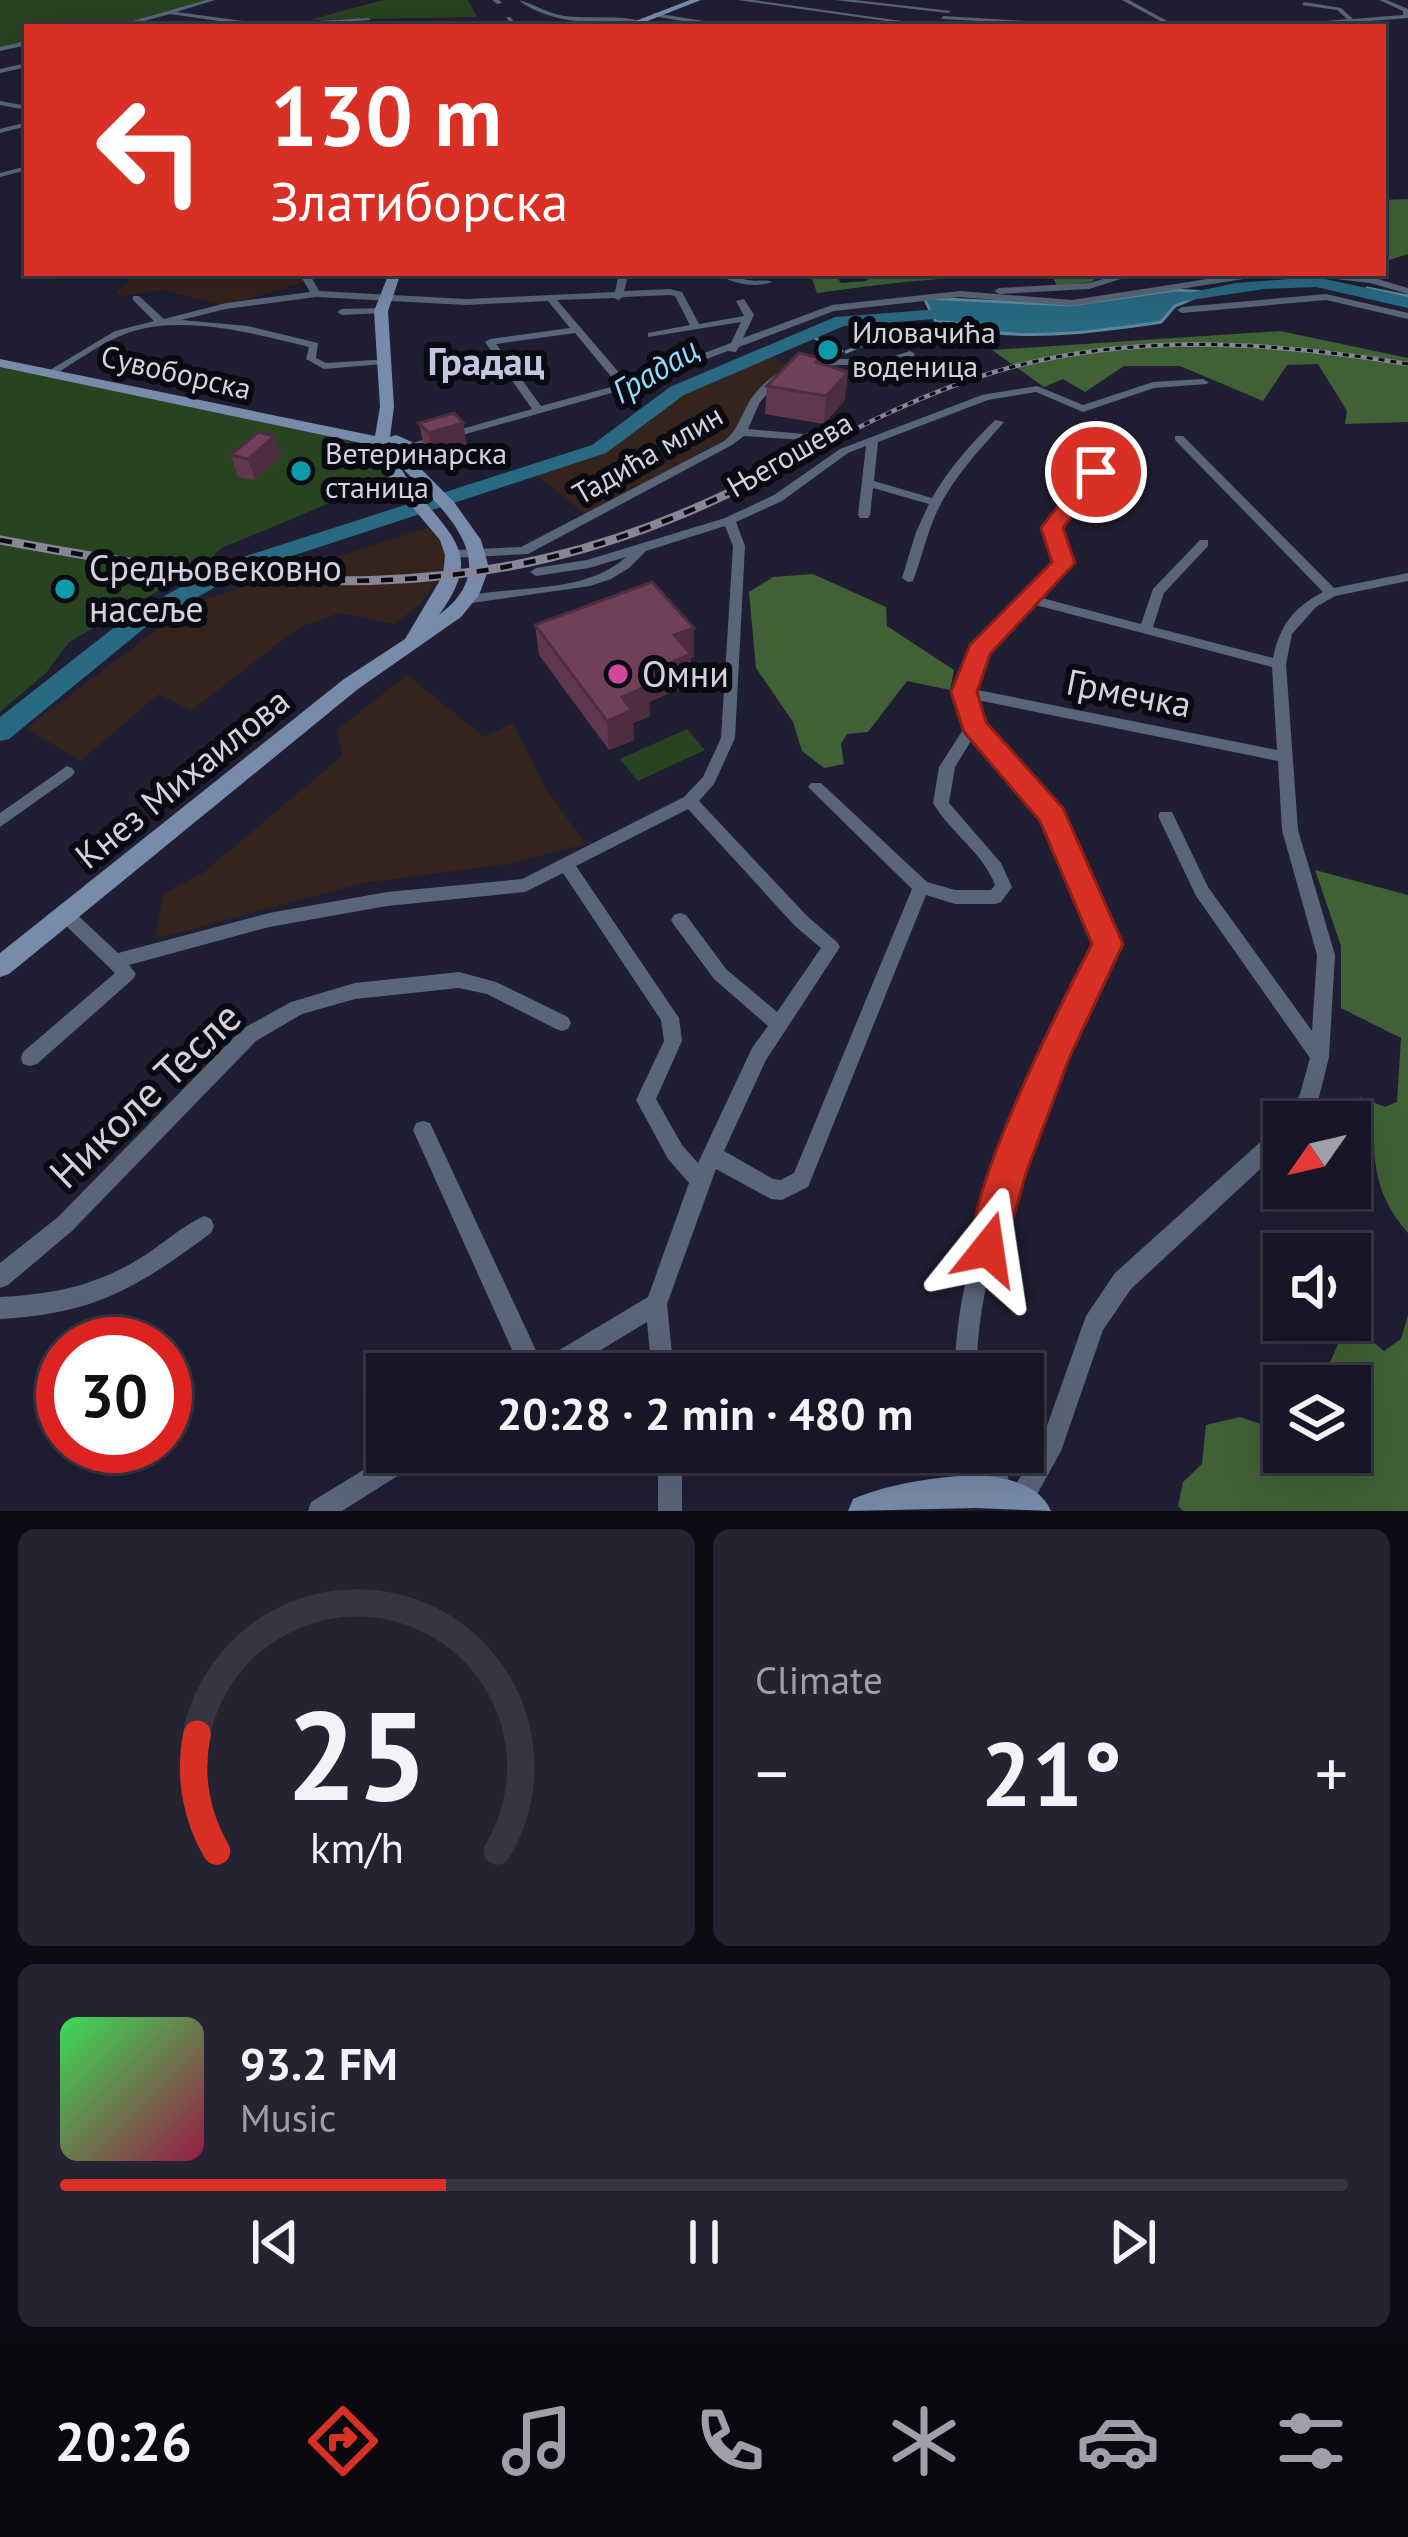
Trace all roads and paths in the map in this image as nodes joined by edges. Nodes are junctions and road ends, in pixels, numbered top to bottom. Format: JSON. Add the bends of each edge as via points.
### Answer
{"nodes":[{"id":1,"x":212,"y":0,"type":"edge"},
{"id":2,"x":522,"y":0,"type":"edge"},
{"id":3,"x":697,"y":0,"type":"edge"},
{"id":4,"x":767,"y":0,"type":"edge"},
{"id":5,"x":838,"y":0,"type":"edge"},
{"id":6,"x":1124,"y":0,"type":"edge"},
{"id":7,"x":1382,"y":0,"type":"edge"},
{"id":8,"x":957,"y":1,"type":"edge"},
{"id":9,"x":757,"y":3,"type":"junction"},
{"id":10,"x":1304,"y":4,"type":"dead end"},
{"id":11,"x":1394,"y":4,"type":"junction"},
{"id":12,"x":740,"y":5,"type":"edge"},
{"id":13,"x":1408,"y":6,"type":"edge"},
{"id":14,"x":172,"y":13,"type":"junction"},
{"id":15,"x":810,"y":14,"type":"junction"},
{"id":16,"x":654,"y":16,"type":"junction"},
{"id":17,"x":1407,"y":16,"type":"edge"},
{"id":18,"x":508,"y":18,"type":"dead end"},
{"id":19,"x":368,"y":20,"type":"dead end"},
{"id":20,"x":638,"y":21,"type":"junction"},
{"id":21,"x":940,"y":22,"type":"edge"},
{"id":22,"x":127,"y":24,"type":"edge"},
{"id":23,"x":242,"y":24,"type":"edge"},
{"id":24,"x":293,"y":24,"type":"edge"},
{"id":25,"x":513,"y":24,"type":"edge"},
{"id":26,"x":631,"y":24,"type":"edge"},
{"id":27,"x":709,"y":24,"type":"edge"},
{"id":28,"x":803,"y":24,"type":"edge"},
{"id":29,"x":1041,"y":24,"type":"edge"},
{"id":30,"x":1169,"y":24,"type":"edge"},
{"id":31,"x":1282,"y":24,"type":"edge"},
{"id":32,"x":1333,"y":24,"type":"edge"},
{"id":33,"x":1354,"y":24,"type":"edge"},
{"id":34,"x":1361,"y":24,"type":"edge"},
{"id":35,"x":307,"y":276,"type":"edge"},
{"id":36,"x":394,"y":276,"type":"edge"},
{"id":37,"x":623,"y":276,"type":"edge"},
{"id":38,"x":727,"y":276,"type":"edge"},
{"id":39,"x":1122,"y":276,"type":"edge"},
{"id":40,"x":1244,"y":276,"type":"edge"},
{"id":41,"x":1334,"y":276,"type":"edge"},
{"id":42,"x":768,"y":282,"type":"dead end"},
{"id":43,"x":1408,"y":288,"type":"edge"},
{"id":44,"x":318,"y":289,"type":"junction"},
{"id":45,"x":960,"y":294,"type":"junction"},
{"id":46,"x":618,"y":297,"type":"junction"},
{"id":47,"x":136,"y":298,"type":"dead end"},
{"id":48,"x":552,"y":300,"type":"junction"},
{"id":49,"x":741,"y":301,"type":"dead end"},
{"id":50,"x":382,"y":305,"type":"junction"},
{"id":51,"x":1182,"y":310,"type":"dead end"},
{"id":52,"x":342,"y":312,"type":"dead end"},
{"id":53,"x":1408,"y":316,"type":"edge"},
{"id":54,"x":748,"y":318,"type":"junction"},
{"id":55,"x":159,"y":322,"type":"junction"},
{"id":56,"x":696,"y":327,"type":"junction"},
{"id":57,"x":576,"y":330,"type":"junction"},
{"id":58,"x":651,"y":335,"type":"dead end"},
{"id":59,"x":732,"y":350,"type":"junction"},
{"id":60,"x":910,"y":354,"type":"dead end"},
{"id":61,"x":384,"y":361,"type":"junction"},
{"id":62,"x":0,"y":363,"type":"edge"},
{"id":63,"x":50,"y":373,"type":"junction"},
{"id":64,"x":1203,"y":382,"type":"dead end"},
{"id":65,"x":625,"y":386,"type":"junction"},
{"id":66,"x":538,"y":410,"type":"junction"},
{"id":67,"x":999,"y":422,"type":"dead end"},
{"id":68,"x":831,"y":430,"type":"dead end"},
{"id":69,"x":742,"y":432,"type":"junction"},
{"id":70,"x":873,"y":438,"type":"junction"},
{"id":71,"x":1179,"y":438,"type":"dead end"},
{"id":72,"x":391,"y":447,"type":"junction"},
{"id":73,"x":1096,"y":472,"type":"dead end"},
{"id":74,"x":869,"y":483,"type":"junction"},
{"id":75,"x":934,"y":502,"type":"junction"},
{"id":76,"x":864,"y":515,"type":"dead end"},
{"id":77,"x":448,"y":519,"type":"junction"},
{"id":78,"x":729,"y":521,"type":"junction"},
{"id":79,"x":1204,"y":543,"type":"dead end"},
{"id":80,"x":478,"y":551,"type":"junction"},
{"id":81,"x":524,"y":551,"type":"junction"},
{"id":82,"x":454,"y":554,"type":"junction"},
{"id":83,"x":1408,"y":577,"type":"edge"},
{"id":84,"x":908,"y":578,"type":"dead end"},
{"id":85,"x":539,"y":579,"type":"junction"},
{"id":86,"x":1331,"y":593,"type":"junction"},
{"id":87,"x":1025,"y":598,"type":"junction"},
{"id":88,"x":472,"y":599,"type":"junction"},
{"id":89,"x":1145,"y":631,"type":"junction"},
{"id":90,"x":408,"y":643,"type":"junction"},
{"id":91,"x":1279,"y":664,"type":"junction"},
{"id":92,"x":964,"y":692,"type":"junction"},
{"id":93,"x":973,"y":725,"type":"junction"},
{"id":94,"x":1282,"y":756,"type":"junction"},
{"id":95,"x":67,"y":772,"type":"dead end"},
{"id":96,"x":816,"y":787,"type":"dead end"},
{"id":97,"x":690,"y":801,"type":"junction"},
{"id":98,"x":1166,"y":815,"type":"dead end"},
{"id":99,"x":0,"y":821,"type":"edge"},
{"id":100,"x":568,"y":867,"type":"junction"},
{"id":101,"x":921,"y":886,"type":"junction"},
{"id":102,"x":65,"y":914,"type":"junction"},
{"id":103,"x":680,"y":920,"type":"dead end"},
{"id":104,"x":115,"y":961,"type":"junction"},
{"id":105,"x":0,"y":968,"type":"edge"},
{"id":106,"x":562,"y":1023,"type":"dead end"},
{"id":107,"x":779,"y":1024,"type":"junction"},
{"id":108,"x":30,"y":1058,"type":"dead end"},
{"id":109,"x":1320,"y":1058,"type":"junction"},
{"id":110,"x":1307,"y":1101,"type":"edge"},
{"id":111,"x":423,"y":1130,"type":"dead end"},
{"id":112,"x":1263,"y":1154,"type":"edge"},
{"id":113,"x":712,"y":1156,"type":"junction"},
{"id":114,"x":700,"y":1181,"type":"junction"},
{"id":115,"x":204,"y":1226,"type":"dead end"},
{"id":116,"x":0,"y":1277,"type":"edge"},
{"id":117,"x":656,"y":1304,"type":"junction"},
{"id":118,"x":0,"y":1308,"type":"edge"},
{"id":119,"x":528,"y":1353,"type":"edge"},
{"id":120,"x":573,"y":1353,"type":"edge"},
{"id":121,"x":661,"y":1353,"type":"edge"},
{"id":122,"x":967,"y":1353,"type":"edge"},
{"id":123,"x":381,"y":1473,"type":"edge"},
{"id":124,"x":670,"y":1473,"type":"edge"},
{"id":125,"x":1003,"y":1473,"type":"edge"},
{"id":126,"x":1018,"y":1501,"type":"edge"},
{"id":127,"x":320,"y":1511,"type":"edge"},
{"id":128,"x":670,"y":1511,"type":"edge"},
{"id":129,"x":865,"y":1511,"type":"edge"}],
"edges":[{"from":1,"to":14,"type":"street"},
{"from":2,"to":20,"type":"street","via":[[558,16]]},
{"from":3,"to":16,"type":"main road"},
{"from":4,"to":9,"type":"street"},
{"from":5,"to":21,"type":"street"},
{"from":6,"to":30,"type":"street"},
{"from":7,"to":11,"type":"street"},
{"from":8,"to":21,"type":"street"},
{"from":9,"to":12,"type":"street"},
{"from":9,"to":15,"type":"street"},
{"from":10,"to":33,"type":"street","via":[[1340,9]]},
{"from":11,"to":13,"type":"street"},
{"from":11,"to":17,"type":"street"},
{"from":14,"to":22,"type":"street"},
{"from":14,"to":23,"type":"street"},
{"from":15,"to":21,"type":"street"},
{"from":15,"to":28,"type":"street"},
{"from":16,"to":20,"type":"main road"},
{"from":16,"to":27,"type":"street"},
{"from":17,"to":34,"type":"street"},
{"from":18,"to":25,"type":"street"},
{"from":19,"to":24,"type":"street"},
{"from":20,"to":26,"type":"main road"},
{"from":21,"to":29,"type":"street"},
{"from":31,"to":32,"type":"street"},
{"from":35,"to":44,"type":"street"},
{"from":36,"to":50,"type":"main road"},
{"from":37,"to":46,"type":"street"},
{"from":38,"to":42,"type":"street"},
{"from":39,"to":45,"type":"street","via":[[1070,288]]},
{"from":40,"to":45,"type":"street","via":[[1072,303]]},
{"from":41,"to":43,"type":"street"},
{"from":44,"to":50,"type":"street"},
{"from":44,"to":55,"type":"street"},
{"from":45,"to":59,"type":"street","via":[[832,308]]},
{"from":46,"to":48,"type":"street"},
{"from":46,"to":56,"type":"street","via":[[675,292]]},
{"from":47,"to":55,"type":"street"},
{"from":48,"to":50,"type":"street"},
{"from":48,"to":57,"type":"street"},
{"from":49,"to":54,"type":"street"},
{"from":50,"to":52,"type":"street"},
{"from":50,"to":61,"type":"main road"},
{"from":51,"to":53,"type":"street","via":[[1327,296]]},
{"from":54,"to":56,"type":"street"},
{"from":54,"to":59,"type":"street"},
{"from":55,"to":61,"type":"street","via":[[248,329],[314,345],[311,359],[324,366]]},
{"from":55,"to":63,"type":"street","via":[[110,336]]},
{"from":56,"to":58,"type":"street"},
{"from":57,"to":65,"type":"street"},
{"from":57,"to":66,"type":"street","via":[[490,342]]},
{"from":59,"to":65,"type":"street"},
{"from":60,"to":69,"type":"street","name":"Тадића млин","via":[[805,361],[744,413]]},
{"from":61,"to":72,"type":"main road"},
{"from":62,"to":63,"type":"main road","name":"Сувоборска"},
{"from":63,"to":72,"type":"main road","name":"Сувоборска"},
{"from":64,"to":70,"type":"street","name":"Његошева","via":[[1153,385],[1083,410],[1037,389],[1009,391]]},
{"from":65,"to":66,"type":"street"},
{"from":66,"to":72,"type":"street"},
{"from":67,"to":75,"type":"street","via":[[957,461]]},
{"from":68,"to":69,"type":"street","via":[[804,437]]},
{"from":69,"to":81,"type":"street","name":"Тадића млин"},
{"from":70,"to":74,"type":"street"},
{"from":70,"to":78,"type":"street","name":"Његошева"},
{"from":71,"to":86,"type":"street"},
{"from":72,"to":77,"type":"main road"},
{"from":72,"to":77,"type":"main road","via":[[397,475]]},
{"from":73,"to":87,"type":"street","via":[[1052,528],[1064,563]]},
{"from":74,"to":75,"type":"street"},
{"from":74,"to":76,"type":"street"},
{"from":75,"to":84,"type":"street"},
{"from":77,"to":80,"type":"main road"},
{"from":77,"to":82,"type":"main road"},
{"from":78,"to":85,"type":"street","name":"Његошева","via":[[640,550],[611,578]]},
{"from":78,"to":97,"type":"street","via":[[740,546],[730,724],[717,766]]},
{"from":79,"to":89,"type":"street","via":[[1158,592]]},
{"from":80,"to":81,"type":"street"},
{"from":80,"to":82,"type":"street"},
{"from":80,"to":88,"type":"main road"},
{"from":81,"to":85,"type":"street"},
{"from":82,"to":90,"type":"main road","name":"Кнез Михаилова","via":[[451,583]]},
{"from":83,"to":86,"type":"street"},
{"from":85,"to":88,"type":"street","name":"Његошева"},
{"from":86,"to":91,"type":"street","via":[[1297,617]]},
{"from":87,"to":89,"type":"street"},
{"from":87,"to":92,"type":"street","via":[[979,651]]},
{"from":88,"to":90,"type":"main road","name":"Кнез Михаилова"},
{"from":89,"to":91,"type":"street"},
{"from":90,"to":102,"type":"main road","name":"Кнез Михаилова"},
{"from":91,"to":94,"type":"street"},
{"from":92,"to":93,"type":"street"},
{"from":92,"to":94,"type":"street","name":"Грмечка"},
{"from":93,"to":101,"type":"street","via":[[947,767],[941,803],[964,839],[1002,874],[1004,887],[988,900]]},
{"from":93,"to":122,"type":"street","via":[[1052,815],[1108,944],[1053,1054],[1008,1173]]},
{"from":94,"to":109,"type":"street","via":[[1293,848],[1326,955]]},
{"from":95,"to":99,"type":"street"},
{"from":96,"to":101,"type":"street"},
{"from":97,"to":100,"type":"street"},
{"from":97,"to":107,"type":"street","via":[[831,947]]},
{"from":98,"to":109,"type":"street","via":[[1202,891]]},
{"from":100,"to":104,"type":"street","via":[[525,885],[268,920]]},
{"from":100,"to":114,"type":"street","via":[[670,1018],[673,1040],[646,1100]]},
{"from":101,"to":113,"type":"street","via":[[801,1180],[771,1189]]},
{"from":102,"to":104,"type":"street"},
{"from":102,"to":105,"type":"main road","name":"Кнез Михаилова"},
{"from":103,"to":107,"type":"street","via":[[712,965]]},
{"from":104,"to":108,"type":"street","via":[[127,974]]},
{"from":106,"to":116,"type":"street","name":"Николе Тесле","via":[[459,980],[355,991],[297,1009],[250,1035],[65,1224]]},
{"from":107,"to":113,"type":"street"},
{"from":109,"to":110,"type":"street"},
{"from":111,"to":119,"type":"street"},
{"from":112,"to":126,"type":"street","via":[[1104,1307],[1053,1444]]},
{"from":113,"to":114,"type":"street"},
{"from":114,"to":117,"type":"street"},
{"from":115,"to":118,"type":"street","via":[[124,1284],[38,1307]]},
{"from":117,"to":120,"type":"street"},
{"from":117,"to":121,"type":"street"},
{"from":123,"to":127,"type":"street"},
{"from":124,"to":128,"type":"street"},
{"from":125,"to":126,"type":"street"},
{"from":126,"to":129,"type":"main road","via":[[915,1499]]}]}
